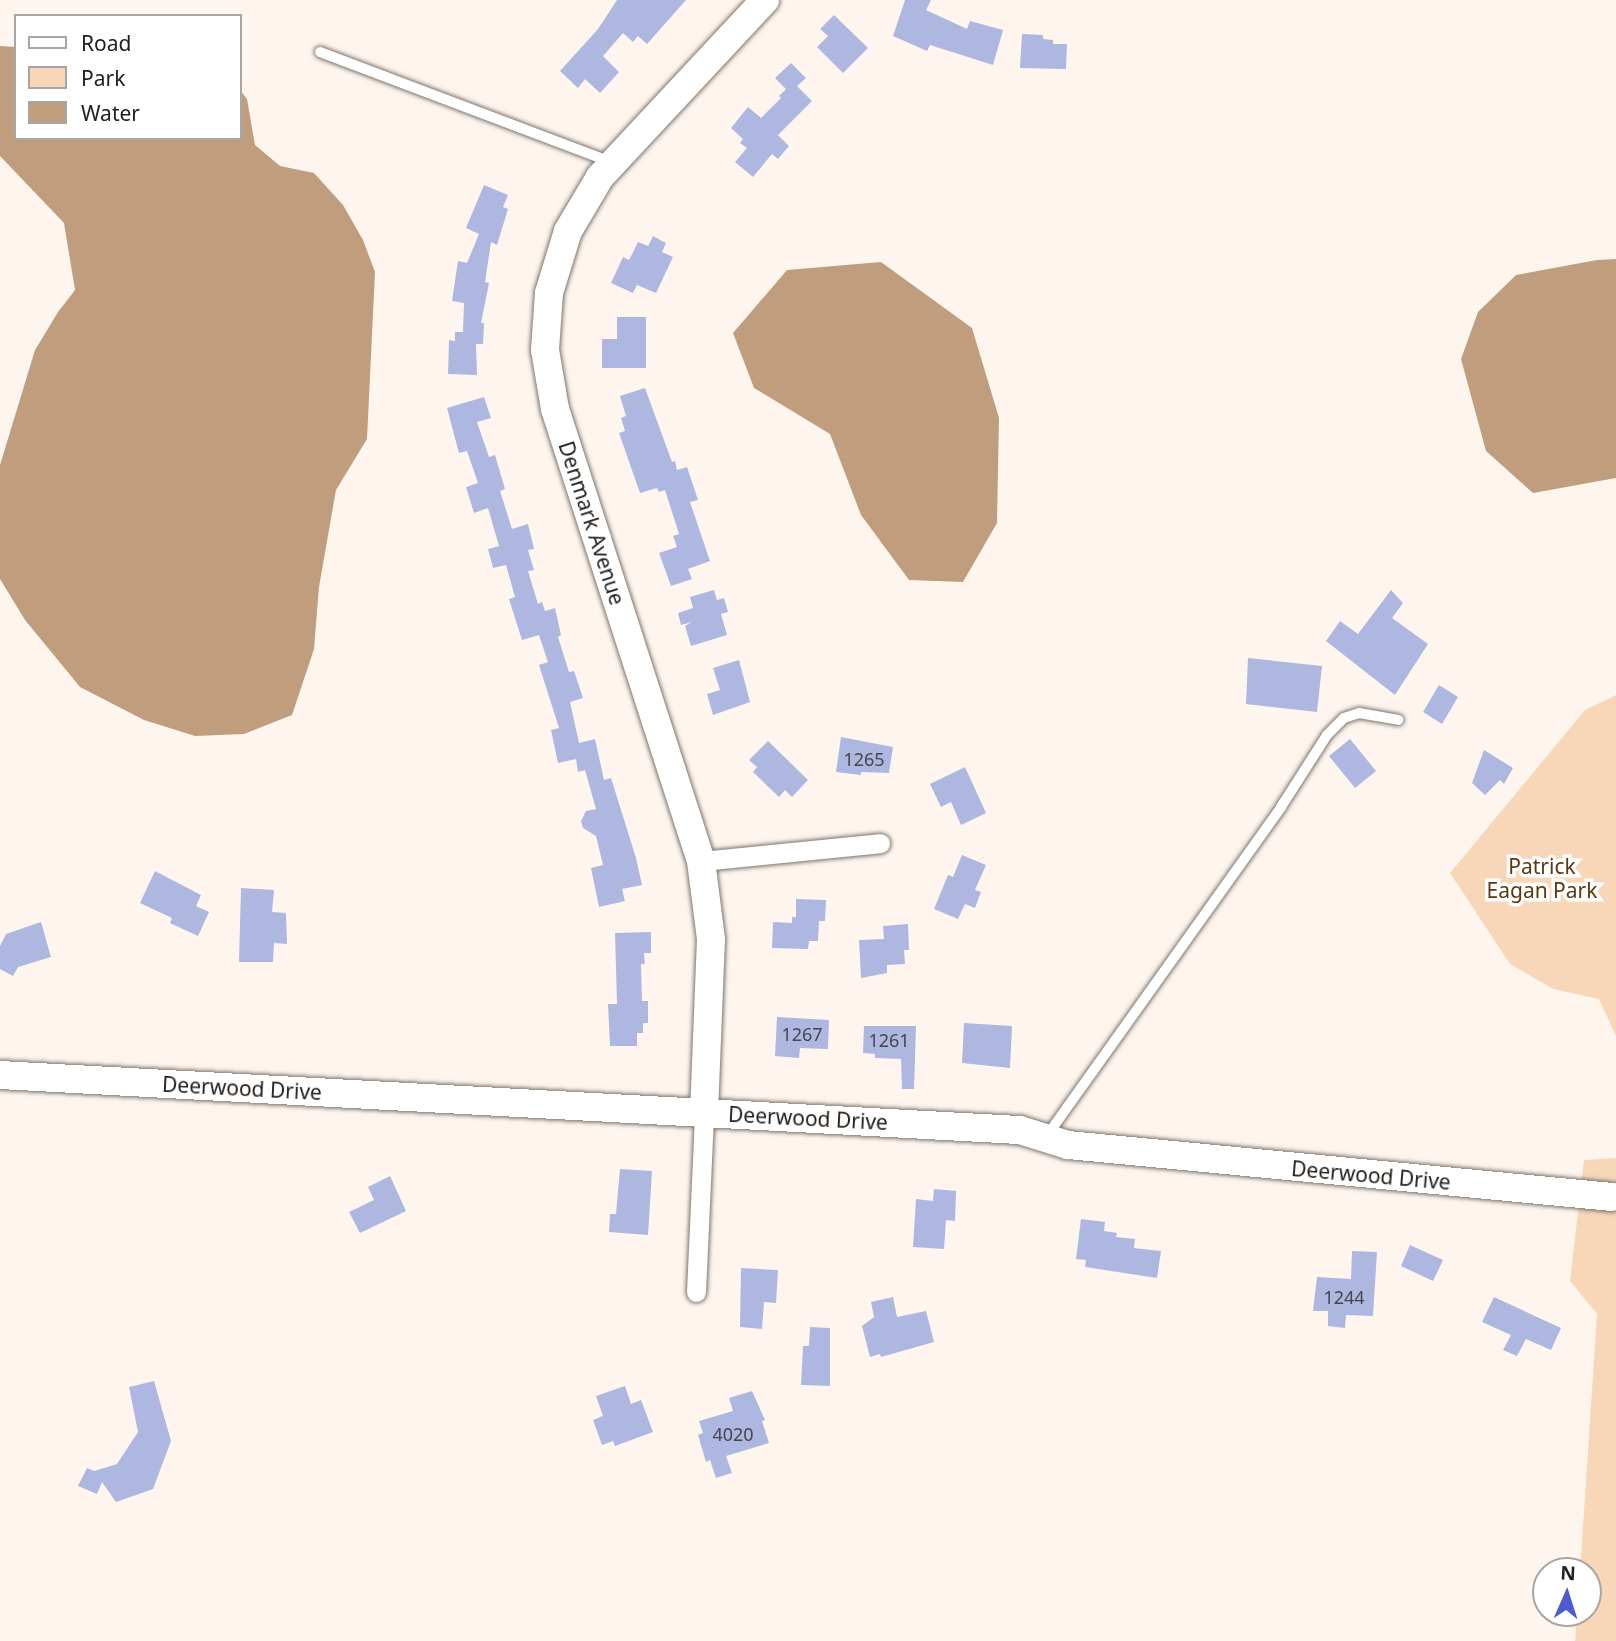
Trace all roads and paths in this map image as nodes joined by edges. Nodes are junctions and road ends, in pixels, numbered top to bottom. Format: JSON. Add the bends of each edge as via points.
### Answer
{"nodes":[{"id":1,"x":765,"y":0,"type":"edge"},
{"id":2,"x":320,"y":52,"type":"dead end"},
{"id":3,"x":614,"y":163,"type":"junction"},
{"id":4,"x":1398,"y":720,"type":"dead end"},
{"id":5,"x":880,"y":844,"type":"dead end"},
{"id":6,"x":701,"y":861,"type":"junction"},
{"id":7,"x":0,"y":1075,"type":"edge"},
{"id":8,"x":704,"y":1113,"type":"junction"},
{"id":9,"x":1045,"y":1138,"type":"junction"},
{"id":10,"x":1612,"y":1197,"type":"dead end"},
{"id":11,"x":696,"y":1292,"type":"dead end"}],
"edges":[{"from":1,"to":3,"type":"street","name":"Denmark Avenue"},
{"from":2,"to":3,"type":"lane"},
{"from":3,"to":6,"type":"street","name":"Denmark Avenue","via":[[600,177],[568,231],[549,293],[545,350],[555,409]]},
{"from":4,"to":9,"type":"lane","via":[[1359,713],[1344,718],[1327,735],[1281,807]]},
{"from":5,"to":6,"type":"street"},
{"from":6,"to":8,"type":"street","name":"Denmark Avenue","via":[[711,939]]},
{"from":7,"to":8,"type":"street","name":"Deerwood Drive"},
{"from":8,"to":9,"type":"street","name":"Deerwood Drive","via":[[1020,1130]]},
{"from":8,"to":11,"type":"street"},
{"from":9,"to":10,"type":"street","name":"Deerwood Drive","via":[[1069,1145]]}]}
